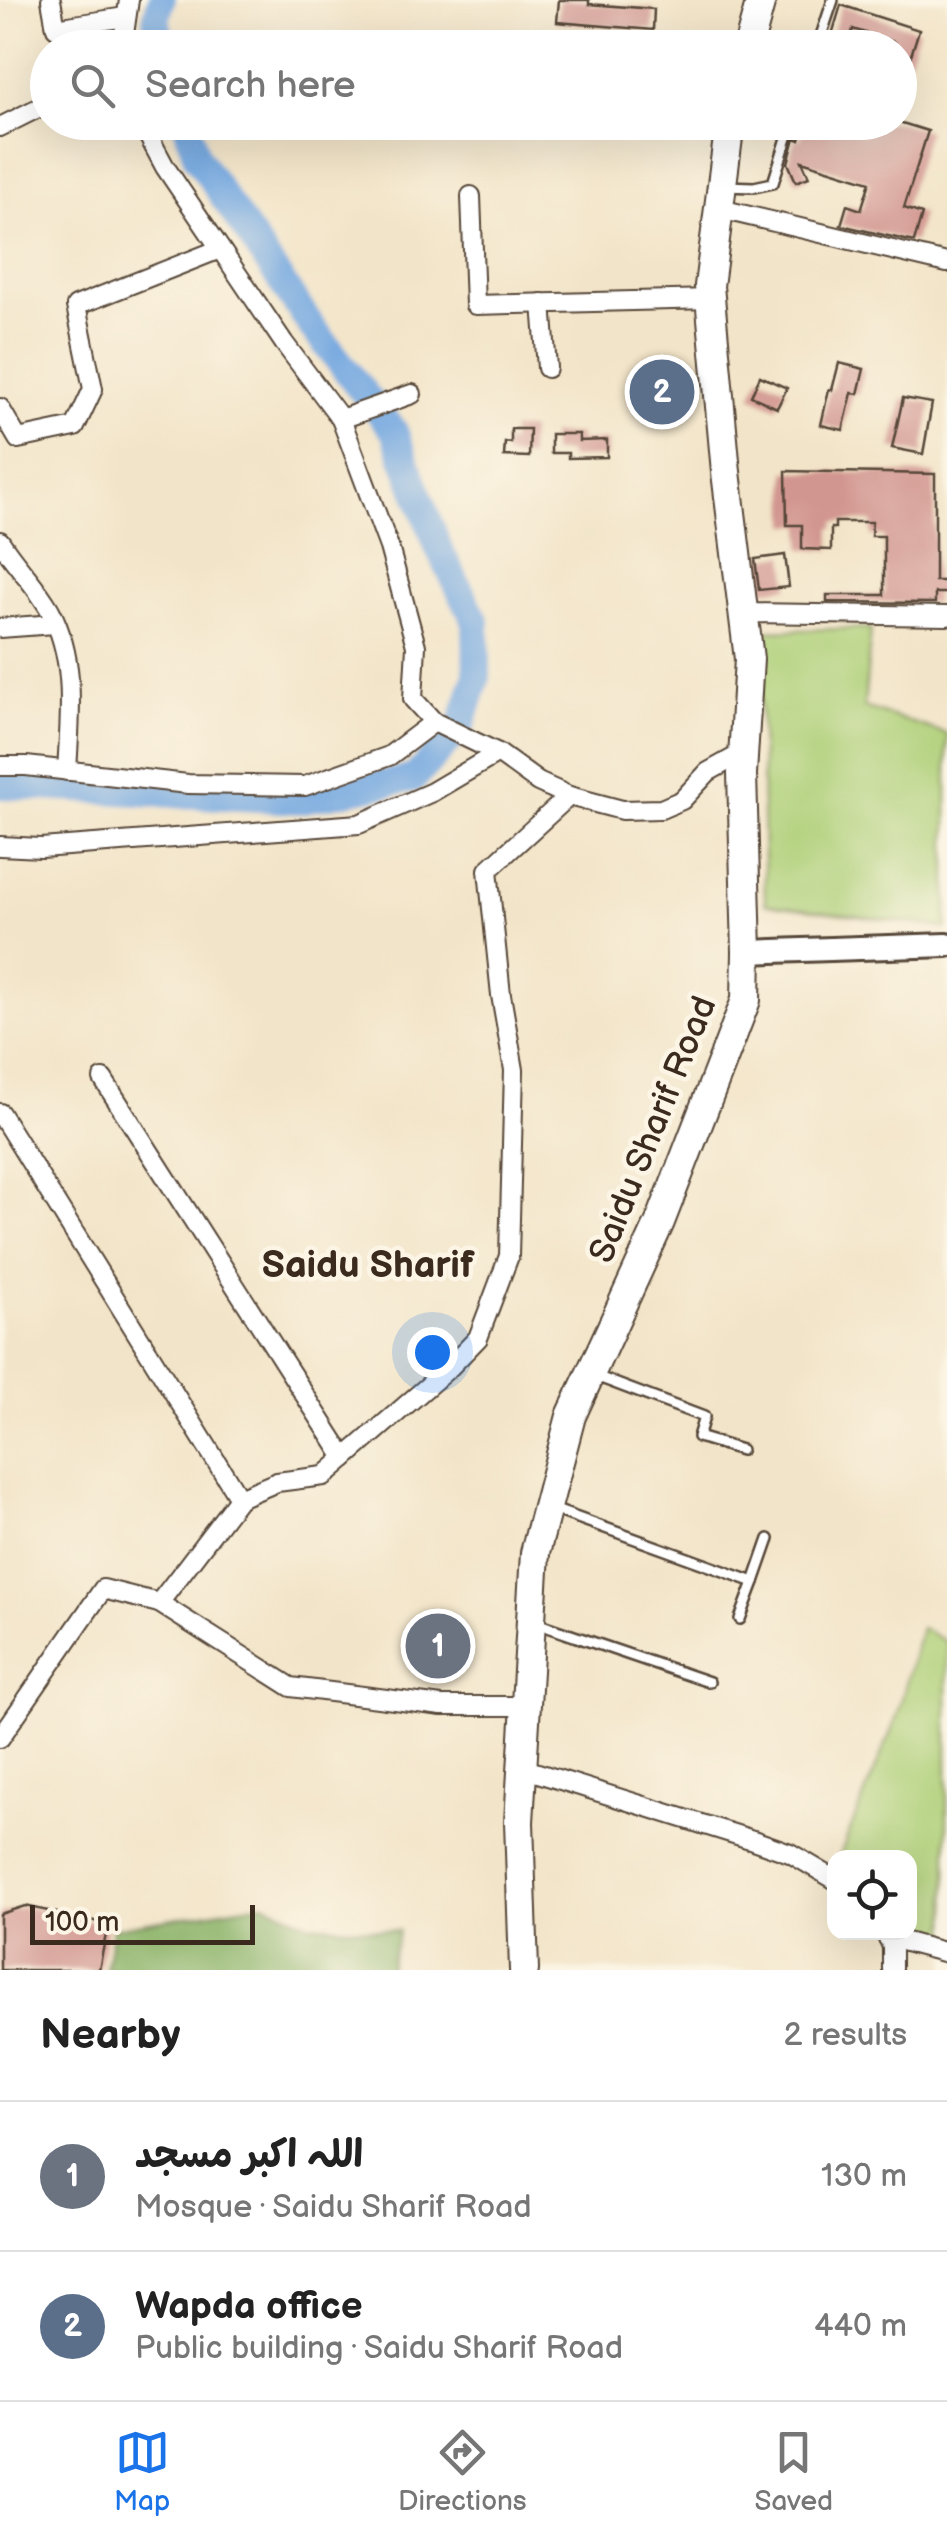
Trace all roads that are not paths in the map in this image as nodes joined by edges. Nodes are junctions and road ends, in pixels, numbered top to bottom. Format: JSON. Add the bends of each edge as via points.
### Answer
{"nodes":[{"id":1,"x":51,"y":0,"type":"edge"},
{"id":2,"x":761,"y":0,"type":"edge"},
{"id":3,"x":833,"y":0,"type":"edge"},
{"id":4,"x":127,"y":8,"type":"edge"},
{"id":5,"x":753,"y":30,"type":"edge"},
{"id":6,"x":823,"y":30,"type":"edge"},
{"id":7,"x":30,"y":112,"type":"edge"},
{"id":8,"x":0,"y":127,"type":"edge"},
{"id":9,"x":151,"y":140,"type":"edge"},
{"id":10,"x":728,"y":140,"type":"edge"},
{"id":11,"x":786,"y":140,"type":"edge"},
{"id":12,"x":471,"y":196,"type":"dead end"},
{"id":13,"x":721,"y":197,"type":"junction"},
{"id":14,"x":220,"y":249,"type":"junction"},
{"id":15,"x":947,"y":263,"type":"edge"},
{"id":16,"x":711,"y":299,"type":"junction"},
{"id":17,"x":542,"y":303,"type":"junction"},
{"id":18,"x":547,"y":368,"type":"dead end"},
{"id":19,"x":412,"y":394,"type":"dead end"},
{"id":20,"x":0,"y":408,"type":"edge"},
{"id":21,"x":341,"y":419,"type":"junction"},
{"id":22,"x":0,"y":541,"type":"edge"},
{"id":23,"x":743,"y":613,"type":"junction"},
{"id":24,"x":942,"y":616,"type":"edge"},
{"id":25,"x":55,"y":624,"type":"junction"},
{"id":26,"x":0,"y":628,"type":"edge"},
{"id":27,"x":947,"y":634,"type":"edge"},
{"id":28,"x":434,"y":722,"type":"junction"},
{"id":29,"x":744,"y":752,"type":"junction"},
{"id":30,"x":497,"y":753,"type":"junction"},
{"id":31,"x":0,"y":766,"type":"edge"},
{"id":32,"x":67,"y":771,"type":"junction"},
{"id":33,"x":569,"y":796,"type":"junction"},
{"id":34,"x":0,"y":846,"type":"edge"},
{"id":35,"x":947,"y":945,"type":"edge"},
{"id":36,"x":747,"y":952,"type":"junction"},
{"id":37,"x":104,"y":1079,"type":"dead end"},
{"id":38,"x":0,"y":1113,"type":"edge"},
{"id":39,"x":590,"y":1374,"type":"junction"},
{"id":40,"x":742,"y":1450,"type":"dead end"},
{"id":41,"x":345,"y":1458,"type":"junction"},
{"id":42,"x":239,"y":1498,"type":"junction"},
{"id":43,"x":547,"y":1507,"type":"junction"},
{"id":44,"x":769,"y":1539,"type":"dead end"},
{"id":45,"x":754,"y":1582,"type":"junction"},
{"id":46,"x":159,"y":1602,"type":"junction"},
{"id":47,"x":740,"y":1619,"type":"dead end"},
{"id":48,"x":531,"y":1621,"type":"junction"},
{"id":49,"x":710,"y":1682,"type":"dead end"},
{"id":50,"x":526,"y":1706,"type":"junction"},
{"id":51,"x":0,"y":1738,"type":"edge"},
{"id":52,"x":522,"y":1768,"type":"junction"},
{"id":53,"x":827,"y":1876,"type":"edge"},
{"id":54,"x":889,"y":1940,"type":"edge"},
{"id":55,"x":906,"y":1940,"type":"edge"},
{"id":56,"x":947,"y":1953,"type":"edge"},
{"id":57,"x":524,"y":1970,"type":"edge"},
{"id":58,"x":892,"y":1970,"type":"edge"}],
"edges":[{"from":1,"to":4,"type":"street","via":[[56,28]]},
{"from":2,"to":5,"type":"main road"},
{"from":3,"to":6,"type":"lane"},
{"from":7,"to":8,"type":"street"},
{"from":9,"to":14,"type":"street"},
{"from":10,"to":13,"type":"main road","name":"Saidu Sharif Road"},
{"from":11,"to":13,"type":"lane","via":[[773,182]]},
{"from":12,"to":17,"type":"street","via":[[475,305]]},
{"from":13,"to":15,"type":"street"},
{"from":13,"to":16,"type":"main road","name":"Saidu Sharif Road"},
{"from":14,"to":20,"type":"street","via":[[76,306],[93,390],[75,428],[18,439]]},
{"from":14,"to":21,"type":"street"},
{"from":16,"to":17,"type":"street"},
{"from":16,"to":23,"type":"main road","name":"Saidu Sharif Road"},
{"from":17,"to":18,"type":"street"},
{"from":19,"to":21,"type":"street"},
{"from":21,"to":28,"type":"street","via":[[389,547],[416,646],[413,699]]},
{"from":22,"to":25,"type":"street"},
{"from":23,"to":24,"type":"street"},
{"from":23,"to":29,"type":"main road","name":"Saidu Sharif Road","via":[[749,659]]},
{"from":24,"to":27,"type":"street"},
{"from":25,"to":26,"type":"street"},
{"from":25,"to":32,"type":"street","via":[[70,676]]},
{"from":28,"to":30,"type":"street"},
{"from":28,"to":32,"type":"street","via":[[389,756],[305,786],[188,784]]},
{"from":29,"to":33,"type":"street","via":[[662,808],[622,810]]},
{"from":29,"to":36,"type":"main road","name":"Saidu Sharif Road"},
{"from":30,"to":33,"type":"street"},
{"from":30,"to":34,"type":"street","via":[[360,824]]},
{"from":31,"to":32,"type":"street"},
{"from":33,"to":41,"type":"street","via":[[488,870],[514,1070],[509,1256],[478,1338]]},
{"from":35,"to":36,"type":"street"},
{"from":36,"to":39,"type":"main road","name":"Saidu Sharif Road","via":[[746,1000],[660,1222]]},
{"from":37,"to":41,"type":"street"},
{"from":38,"to":42,"type":"street"},
{"from":39,"to":40,"type":"lane","via":[[704,1417],[698,1436]]},
{"from":39,"to":43,"type":"main road","name":"Saidu Sharif Road","via":[[571,1416]]},
{"from":41,"to":42,"type":"street","via":[[324,1476],[277,1482]]},
{"from":42,"to":46,"type":"street"},
{"from":43,"to":45,"type":"lane"},
{"from":43,"to":48,"type":"main road","name":"Saidu Sharif Road","via":[[535,1553]]},
{"from":44,"to":45,"type":"lane"},
{"from":45,"to":47,"type":"lane"},
{"from":46,"to":50,"type":"street","via":[[291,1687],[442,1706]]},
{"from":46,"to":51,"type":"street","via":[[103,1589]]},
{"from":48,"to":49,"type":"lane"},
{"from":48,"to":50,"type":"main road","name":"Saidu Sharif Road"},
{"from":50,"to":52,"type":"main road","name":"Saidu Sharif Road"},
{"from":52,"to":53,"type":"street","via":[[753,1840]]},
{"from":52,"to":57,"type":"main road","name":"Saidu Sharif Road"},
{"from":54,"to":58,"type":"street"},
{"from":55,"to":56,"type":"street"}]}
